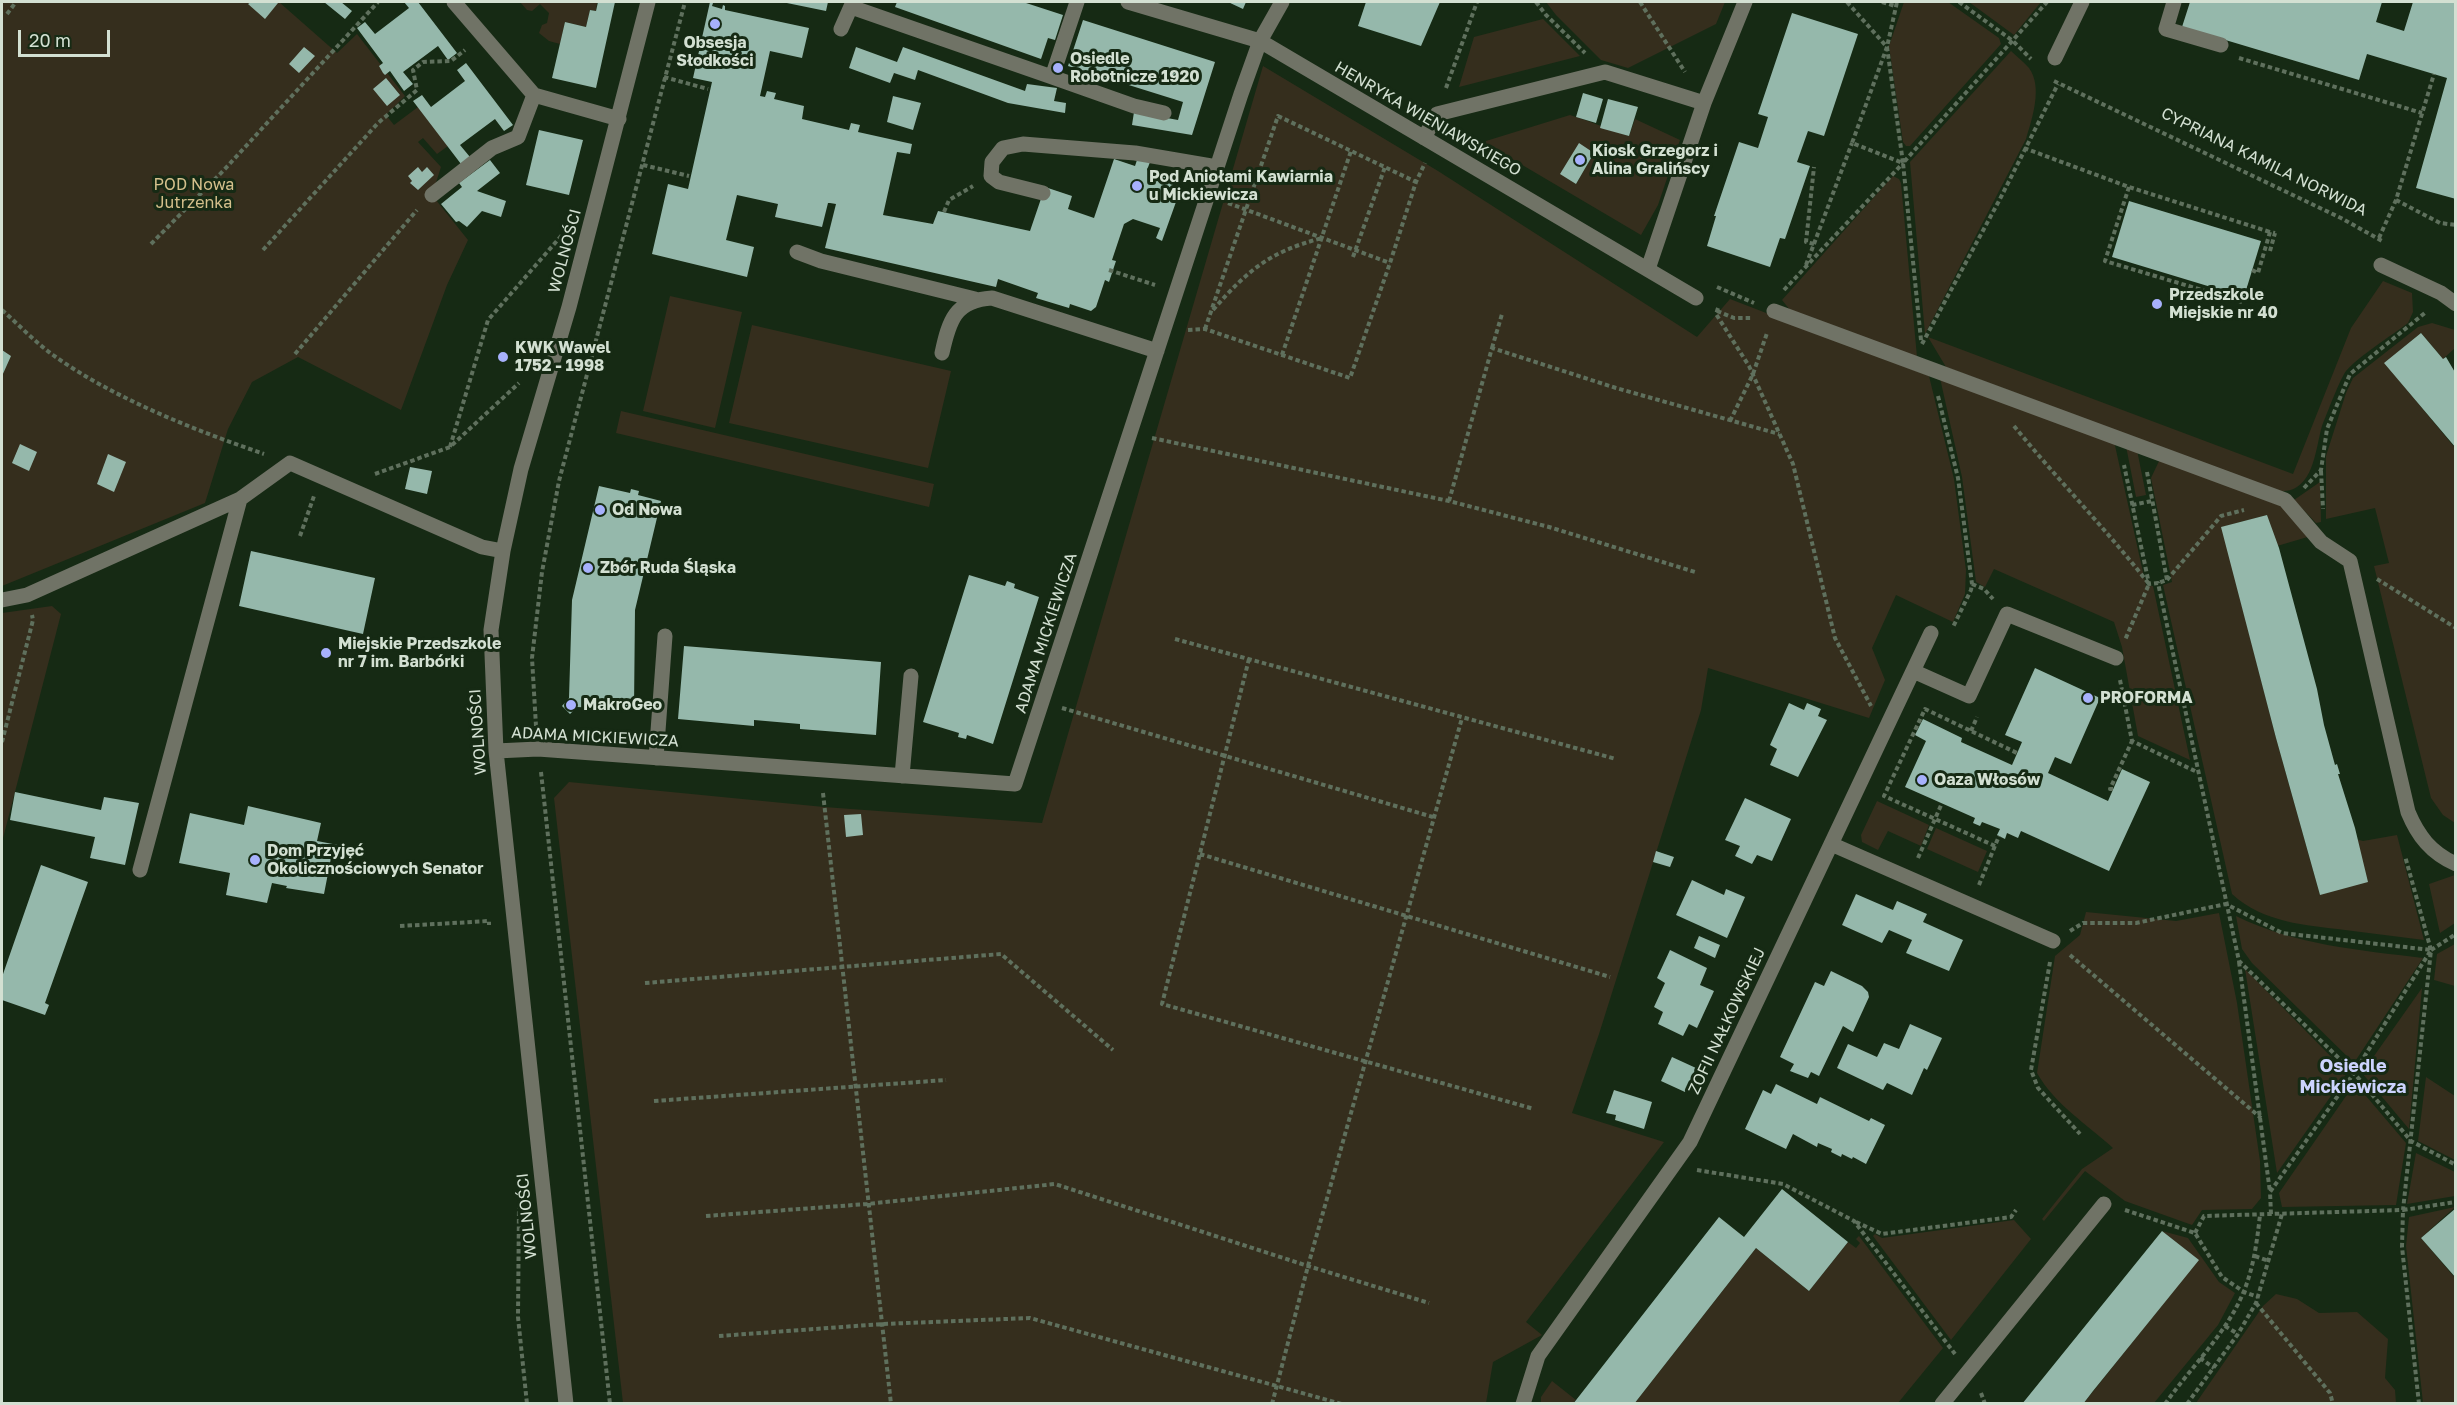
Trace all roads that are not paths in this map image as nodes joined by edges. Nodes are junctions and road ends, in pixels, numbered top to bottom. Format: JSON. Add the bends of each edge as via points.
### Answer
{"nodes":[{"id":1,"x":454,"y":2,"type":"edge"},
{"id":2,"x":648,"y":2,"type":"edge"},
{"id":3,"x":1077,"y":2,"type":"edge"},
{"id":4,"x":1128,"y":2,"type":"edge"},
{"id":5,"x":1282,"y":2,"type":"edge"},
{"id":6,"x":1745,"y":2,"type":"edge"},
{"id":7,"x":2082,"y":2,"type":"edge"},
{"id":8,"x":2174,"y":2,"type":"edge"},
{"id":9,"x":852,"y":4,"type":"edge"},
{"id":10,"x":842,"y":29,"type":"dead end"},
{"id":11,"x":1260,"y":41,"type":"junction"},
{"id":12,"x":2221,"y":45,"type":"road end"},
{"id":13,"x":2055,"y":58,"type":"dead end"},
{"id":14,"x":1052,"y":77,"type":"junction"},
{"id":15,"x":534,"y":95,"type":"junction"},
{"id":16,"x":1704,"y":103,"type":"junction"},
{"id":17,"x":1164,"y":113,"type":"dead end"},
{"id":18,"x":619,"y":120,"type":"junction"},
{"id":19,"x":1429,"y":141,"type":"junction"},
{"id":20,"x":1217,"y":167,"type":"junction"},
{"id":21,"x":1043,"y":193,"type":"dead end"},
{"id":22,"x":432,"y":195,"type":"road end"},
{"id":23,"x":797,"y":252,"type":"dead end"},
{"id":24,"x":2381,"y":265,"type":"dead end"},
{"id":25,"x":1648,"y":269,"type":"junction"},
{"id":26,"x":975,"y":298,"type":"junction"},
{"id":27,"x":1696,"y":298,"type":"road end"},
{"id":28,"x":2456,"y":304,"type":"edge"},
{"id":29,"x":1771,"y":310,"type":"road end"},
{"id":30,"x":1157,"y":351,"type":"junction"},
{"id":31,"x":942,"y":353,"type":"dead end"},
{"id":32,"x":240,"y":499,"type":"junction"},
{"id":33,"x":503,"y":551,"type":"junction"},
{"id":34,"x":2,"y":600,"type":"edge"},
{"id":35,"x":1931,"y":633,"type":"dead end"},
{"id":36,"x":665,"y":636,"type":"dead end"},
{"id":37,"x":2116,"y":658,"type":"road end"},
{"id":38,"x":1913,"y":671,"type":"junction"},
{"id":39,"x":911,"y":676,"type":"dead end"},
{"id":40,"x":496,"y":751,"type":"junction"},
{"id":41,"x":656,"y":758,"type":"junction"},
{"id":42,"x":902,"y":776,"type":"junction"},
{"id":43,"x":1831,"y":844,"type":"junction"},
{"id":44,"x":2456,"y":864,"type":"edge"},
{"id":45,"x":140,"y":870,"type":"dead end"},
{"id":46,"x":2053,"y":941,"type":"road end"},
{"id":47,"x":2104,"y":1204,"type":"road end"},
{"id":48,"x":566,"y":1404,"type":"edge"},
{"id":49,"x":1523,"y":1404,"type":"edge"},
{"id":50,"x":1942,"y":1404,"type":"edge"}],
"edges":[{"from":1,"to":15,"type":"street"},
{"from":2,"to":18,"type":"street","name":"WOLNOŚCI"},
{"from":3,"to":14,"type":"street"},
{"from":4,"to":11,"type":"street","name":"HENRYKA WIENIAWSKIEGO"},
{"from":5,"to":11,"type":"street","name":"ADAMA MICKIEWICZA"},
{"from":6,"to":16,"type":"street"},
{"from":7,"to":13,"type":"street"},
{"from":8,"to":12,"type":"street","via":[[2166,29]]},
{"from":9,"to":10,"type":"street"},
{"from":9,"to":14,"type":"street"},
{"from":11,"to":19,"type":"street","name":"HENRYKA WIENIAWSKIEGO"},
{"from":11,"to":20,"type":"street","name":"ADAMA MICKIEWICZA"},
{"from":14,"to":17,"type":"street"},
{"from":15,"to":18,"type":"street"},
{"from":15,"to":22,"type":"street","via":[[518,137],[492,148]]},
{"from":16,"to":19,"type":"street","via":[[1605,72],[1437,114]]},
{"from":16,"to":25,"type":"street"},
{"from":18,"to":33,"type":"street","name":"WOLNOŚCI","via":[[521,469]]},
{"from":19,"to":25,"type":"street","name":"HENRYKA WIENIAWSKIEGO"},
{"from":20,"to":21,"type":"street","via":[[1135,153],[1023,144],[1003,148],[992,162],[992,176],[999,182]]},
{"from":20,"to":30,"type":"street","name":"ADAMA MICKIEWICZA"},
{"from":23,"to":26,"type":"street"},
{"from":24,"to":28,"type":"street"},
{"from":25,"to":27,"type":"street","name":"HENRYKA WIENIAWSKIEGO"},
{"from":26,"to":30,"type":"street","via":[[992,298]]},
{"from":26,"to":31,"type":"street","via":[[952,319]]},
{"from":29,"to":44,"type":"street","via":[[2285,500],[2321,542],[2350,561],[2408,812],[2428,847]]},
{"from":30,"to":42,"type":"street","name":"ADAMA MICKIEWICZA","via":[[1015,784]]},
{"from":32,"to":33,"type":"street","via":[[290,463],[482,547]]},
{"from":32,"to":34,"type":"street","via":[[27,595]]},
{"from":32,"to":45,"type":"street"},
{"from":33,"to":40,"type":"street","name":"WOLNOŚCI","via":[[491,630]]},
{"from":35,"to":38,"type":"street","name":"ZOFII NAŁKOWSKIEJ"},
{"from":36,"to":41,"type":"street"},
{"from":37,"to":38,"type":"street","via":[[2007,614],[1969,696]]},
{"from":38,"to":43,"type":"street","name":"ZOFII NAŁKOWSKIEJ"},
{"from":39,"to":42,"type":"street"},
{"from":40,"to":41,"type":"street","name":"ADAMA MICKIEWICZA","via":[[538,749]]},
{"from":40,"to":48,"type":"street","name":"WOLNOŚCI"},
{"from":41,"to":42,"type":"street","name":"ADAMA MICKIEWICZA"},
{"from":43,"to":46,"type":"street"},
{"from":43,"to":49,"type":"street","name":"ZOFII NAŁKOWSKIEJ","via":[[1689,1142],[1538,1356]]},
{"from":47,"to":50,"type":"street"}]}
